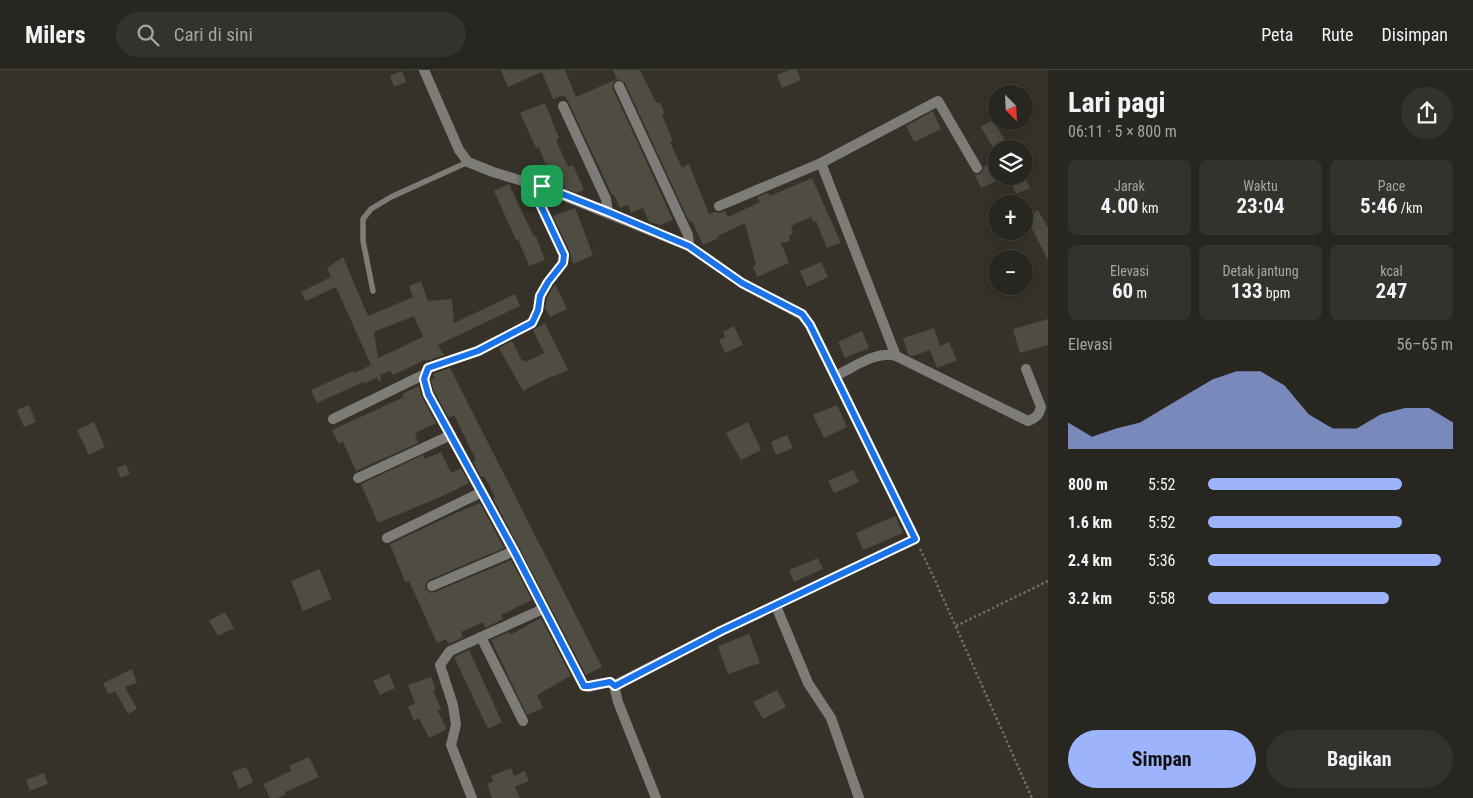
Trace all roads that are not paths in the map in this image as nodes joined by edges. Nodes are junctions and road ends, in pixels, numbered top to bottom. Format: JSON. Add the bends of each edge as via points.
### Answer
{"nodes":[{"id":1,"x":424,"y":70,"type":"edge"},
{"id":2,"x":619,"y":86,"type":"dead end"},
{"id":3,"x":563,"y":106,"type":"dead end"},
{"id":4,"x":468,"y":162,"type":"junction"},
{"id":5,"x":821,"y":163,"type":"junction"},
{"id":6,"x":977,"y":168,"type":"dead end"},
{"id":7,"x":542,"y":186,"type":"junction"},
{"id":8,"x":719,"y":206,"type":"dead end"},
{"id":9,"x":608,"y":212,"type":"junction"},
{"id":10,"x":689,"y":246,"type":"junction"},
{"id":11,"x":373,"y":291,"type":"dead end"},
{"id":12,"x":896,"y":356,"type":"junction"},
{"id":13,"x":1026,"y":369,"type":"dead end"},
{"id":14,"x":424,"y":374,"type":"junction"},
{"id":15,"x":835,"y":376,"type":"junction"},
{"id":16,"x":333,"y":419,"type":"dead end"},
{"id":17,"x":451,"y":435,"type":"junction"},
{"id":18,"x":358,"y":478,"type":"dead end"},
{"id":19,"x":482,"y":492,"type":"junction"},
{"id":20,"x":387,"y":538,"type":"dead end"},
{"id":21,"x":514,"y":551,"type":"junction"},
{"id":22,"x":432,"y":586,"type":"dead end"},
{"id":23,"x":776,"y":606,"type":"junction"},
{"id":24,"x":543,"y":609,"type":"junction"},
{"id":25,"x":481,"y":637,"type":"junction"},
{"id":26,"x":615,"y":686,"type":"junction"},
{"id":27,"x":523,"y":721,"type":"dead end"},
{"id":28,"x":472,"y":798,"type":"edge"},
{"id":29,"x":656,"y":798,"type":"edge"},
{"id":30,"x":859,"y":798,"type":"edge"}],
"edges":[{"from":1,"to":4,"type":"street","via":[[458,150]]},
{"from":2,"to":10,"type":"street","via":[[688,235]]},
{"from":3,"to":9,"type":"street","via":[[606,199]]},
{"from":4,"to":7,"type":"street"},
{"from":4,"to":11,"type":"lane","via":[[391,197],[371,209],[363,219],[363,241]]},
{"from":5,"to":6,"type":"street","via":[[938,101]]},
{"from":5,"to":8,"type":"street"},
{"from":5,"to":12,"type":"street"},
{"from":7,"to":9,"type":"street"},
{"from":7,"to":14,"type":"street","via":[[540,204],[564,255],[563,263],[540,296],[536,318],[526,327],[478,351],[428,368]]},
{"from":9,"to":10,"type":"street"},
{"from":10,"to":15,"type":"street","via":[[742,283],[802,314]]},
{"from":12,"to":13,"type":"street","via":[[1028,421],[1039,414],[1041,407]]},
{"from":12,"to":15,"type":"street","via":[[877,356]]},
{"from":14,"to":16,"type":"street"},
{"from":14,"to":17,"type":"street","via":[[428,394]]},
{"from":15,"to":23,"type":"street","via":[[915,539]]},
{"from":17,"to":18,"type":"street"},
{"from":17,"to":19,"type":"street"},
{"from":19,"to":20,"type":"street"},
{"from":19,"to":21,"type":"street"},
{"from":21,"to":22,"type":"street"},
{"from":21,"to":24,"type":"street"},
{"from":23,"to":26,"type":"street"},
{"from":23,"to":30,"type":"street","via":[[808,683],[831,718]]},
{"from":24,"to":25,"type":"street"},
{"from":24,"to":26,"type":"street","via":[[584,686],[610,682]]},
{"from":25,"to":27,"type":"street"},
{"from":25,"to":28,"type":"street","via":[[450,651],[440,665],[456,725],[451,745]]},
{"from":26,"to":29,"type":"street","via":[[618,702]]}]}
